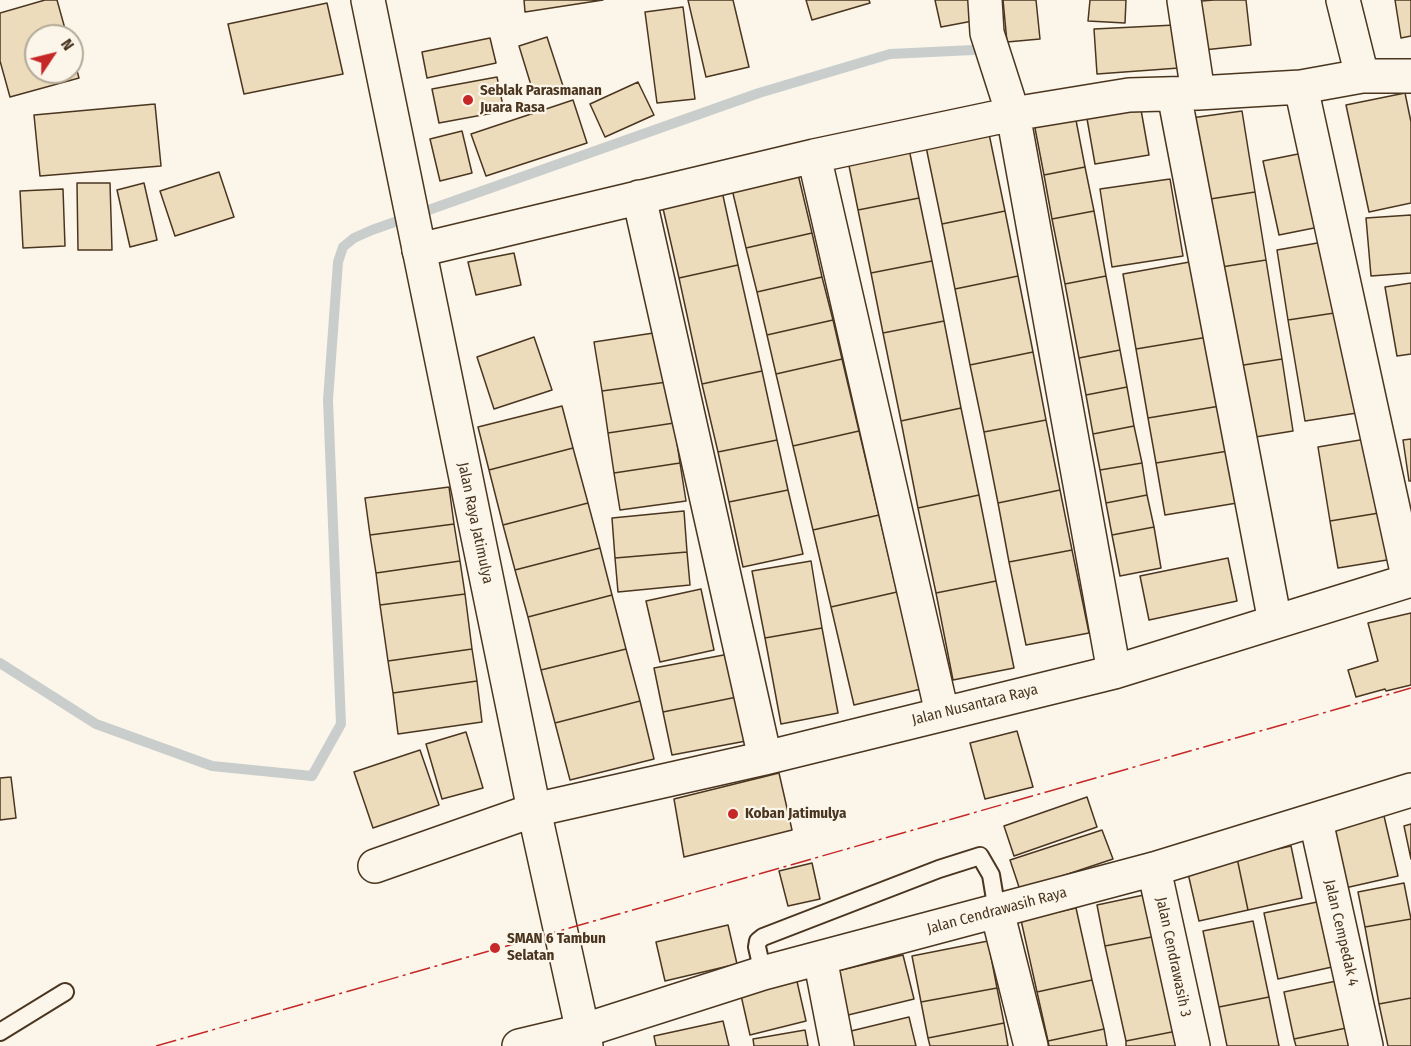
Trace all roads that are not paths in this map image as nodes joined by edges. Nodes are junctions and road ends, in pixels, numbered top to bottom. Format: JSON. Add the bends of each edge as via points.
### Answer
{"nodes":[{"id":1,"x":369,"y":0,"type":"edge"},
{"id":2,"x":985,"y":0,"type":"edge"},
{"id":3,"x":1184,"y":0,"type":"edge"},
{"id":4,"x":1343,"y":0,"type":"edge"},
{"id":5,"x":1362,"y":76,"type":"junction"},
{"id":6,"x":1411,"y":76,"type":"edge"},
{"id":7,"x":1300,"y":87,"type":"junction"},
{"id":8,"x":1186,"y":94,"type":"junction"},
{"id":9,"x":1012,"y":114,"type":"junction"},
{"id":10,"x":814,"y":156,"type":"junction"},
{"id":11,"x":639,"y":197,"type":"junction"},
{"id":12,"x":418,"y":243,"type":"junction"},
{"id":13,"x":1410,"y":581,"type":"edge"},
{"id":14,"x":1275,"y":622,"type":"junction"},
{"id":15,"x":1114,"y":672,"type":"junction"},
{"id":16,"x":942,"y":713,"type":"junction"},
{"id":17,"x":765,"y":758,"type":"junction"},
{"id":18,"x":1411,"y":790,"type":"edge"},
{"id":19,"x":534,"y":810,"type":"junction"},
{"id":20,"x":1316,"y":821,"type":"junction"},
{"id":21,"x":375,"y":866,"type":"dead end"},
{"id":22,"x":1154,"y":869,"type":"junction"},
{"id":23,"x":997,"y":912,"type":"junction"},
{"id":24,"x":820,"y":958,"type":"junction"},
{"id":25,"x":763,"y":973,"type":"junction"},
{"id":26,"x":64,"y":992,"type":"dead end"},
{"id":27,"x":0,"y":1032,"type":"edge"},
{"id":28,"x":584,"y":1038,"type":"edge"},
{"id":29,"x":519,"y":1046,"type":"edge"},
{"id":30,"x":837,"y":1046,"type":"edge"},
{"id":31,"x":1030,"y":1046,"type":"edge"},
{"id":32,"x":1193,"y":1046,"type":"edge"},
{"id":33,"x":1366,"y":1046,"type":"edge"}],
"edges":[{"from":1,"to":12,"type":"street","name":"Jalan Raya Jatimulya"},
{"from":2,"to":9,"type":"street","via":[[987,33]]},
{"from":3,"to":8,"type":"street"},
{"from":4,"to":5,"type":"street"},
{"from":5,"to":6,"type":"street"},
{"from":5,"to":7,"type":"street"},
{"from":7,"to":8,"type":"street"},
{"from":7,"to":13,"type":"street"},
{"from":8,"to":9,"type":"street","via":[[1129,95]]},
{"from":8,"to":14,"type":"street"},
{"from":9,"to":10,"type":"street"},
{"from":9,"to":15,"type":"street"},
{"from":10,"to":11,"type":"street"},
{"from":10,"to":16,"type":"street"},
{"from":11,"to":12,"type":"street"},
{"from":11,"to":17,"type":"street"},
{"from":12,"to":19,"type":"street","name":"Jalan Raya Jatimulya"},
{"from":13,"to":14,"type":"street","name":"Jalan Nusantara Raya"},
{"from":14,"to":15,"type":"street","name":"Jalan Nusantara Raya"},
{"from":15,"to":16,"type":"street","name":"Jalan Nusantara Raya"},
{"from":16,"to":17,"type":"street","name":"Jalan Nusantara Raya"},
{"from":17,"to":19,"type":"street","name":"Jalan Nusantara Raya"},
{"from":18,"to":20,"type":"street","name":"Jalan Cendrawasih Raya"},
{"from":19,"to":21,"type":"street","name":"Jalan Nusantara Raya"},
{"from":19,"to":28,"type":"street","name":"Jalan Raya Jatimulya"},
{"from":20,"to":22,"type":"street","name":"Jalan Cendrawasih Raya"},
{"from":20,"to":33,"type":"street","name":"Jalan Cempedak 4"},
{"from":22,"to":23,"type":"street","name":"Jalan Cendrawasih Raya"},
{"from":22,"to":32,"type":"street","name":"Jalan Cendrawasih 3"},
{"from":23,"to":24,"type":"street","name":"Jalan Cendrawasih Raya"},
{"from":23,"to":25,"type":"lane","via":[[991,875],[980,856],[763,937],[757,947]]},
{"from":23,"to":31,"type":"street"},
{"from":24,"to":25,"type":"street","name":"Jalan Cendrawasih Raya"},
{"from":24,"to":30,"type":"street"},
{"from":25,"to":28,"type":"street","name":"Jalan Cendrawasih Raya"},
{"from":26,"to":27,"type":"lane"},
{"from":28,"to":29,"type":"street","name":"Jalan Cendrawasih Raya"}]}
